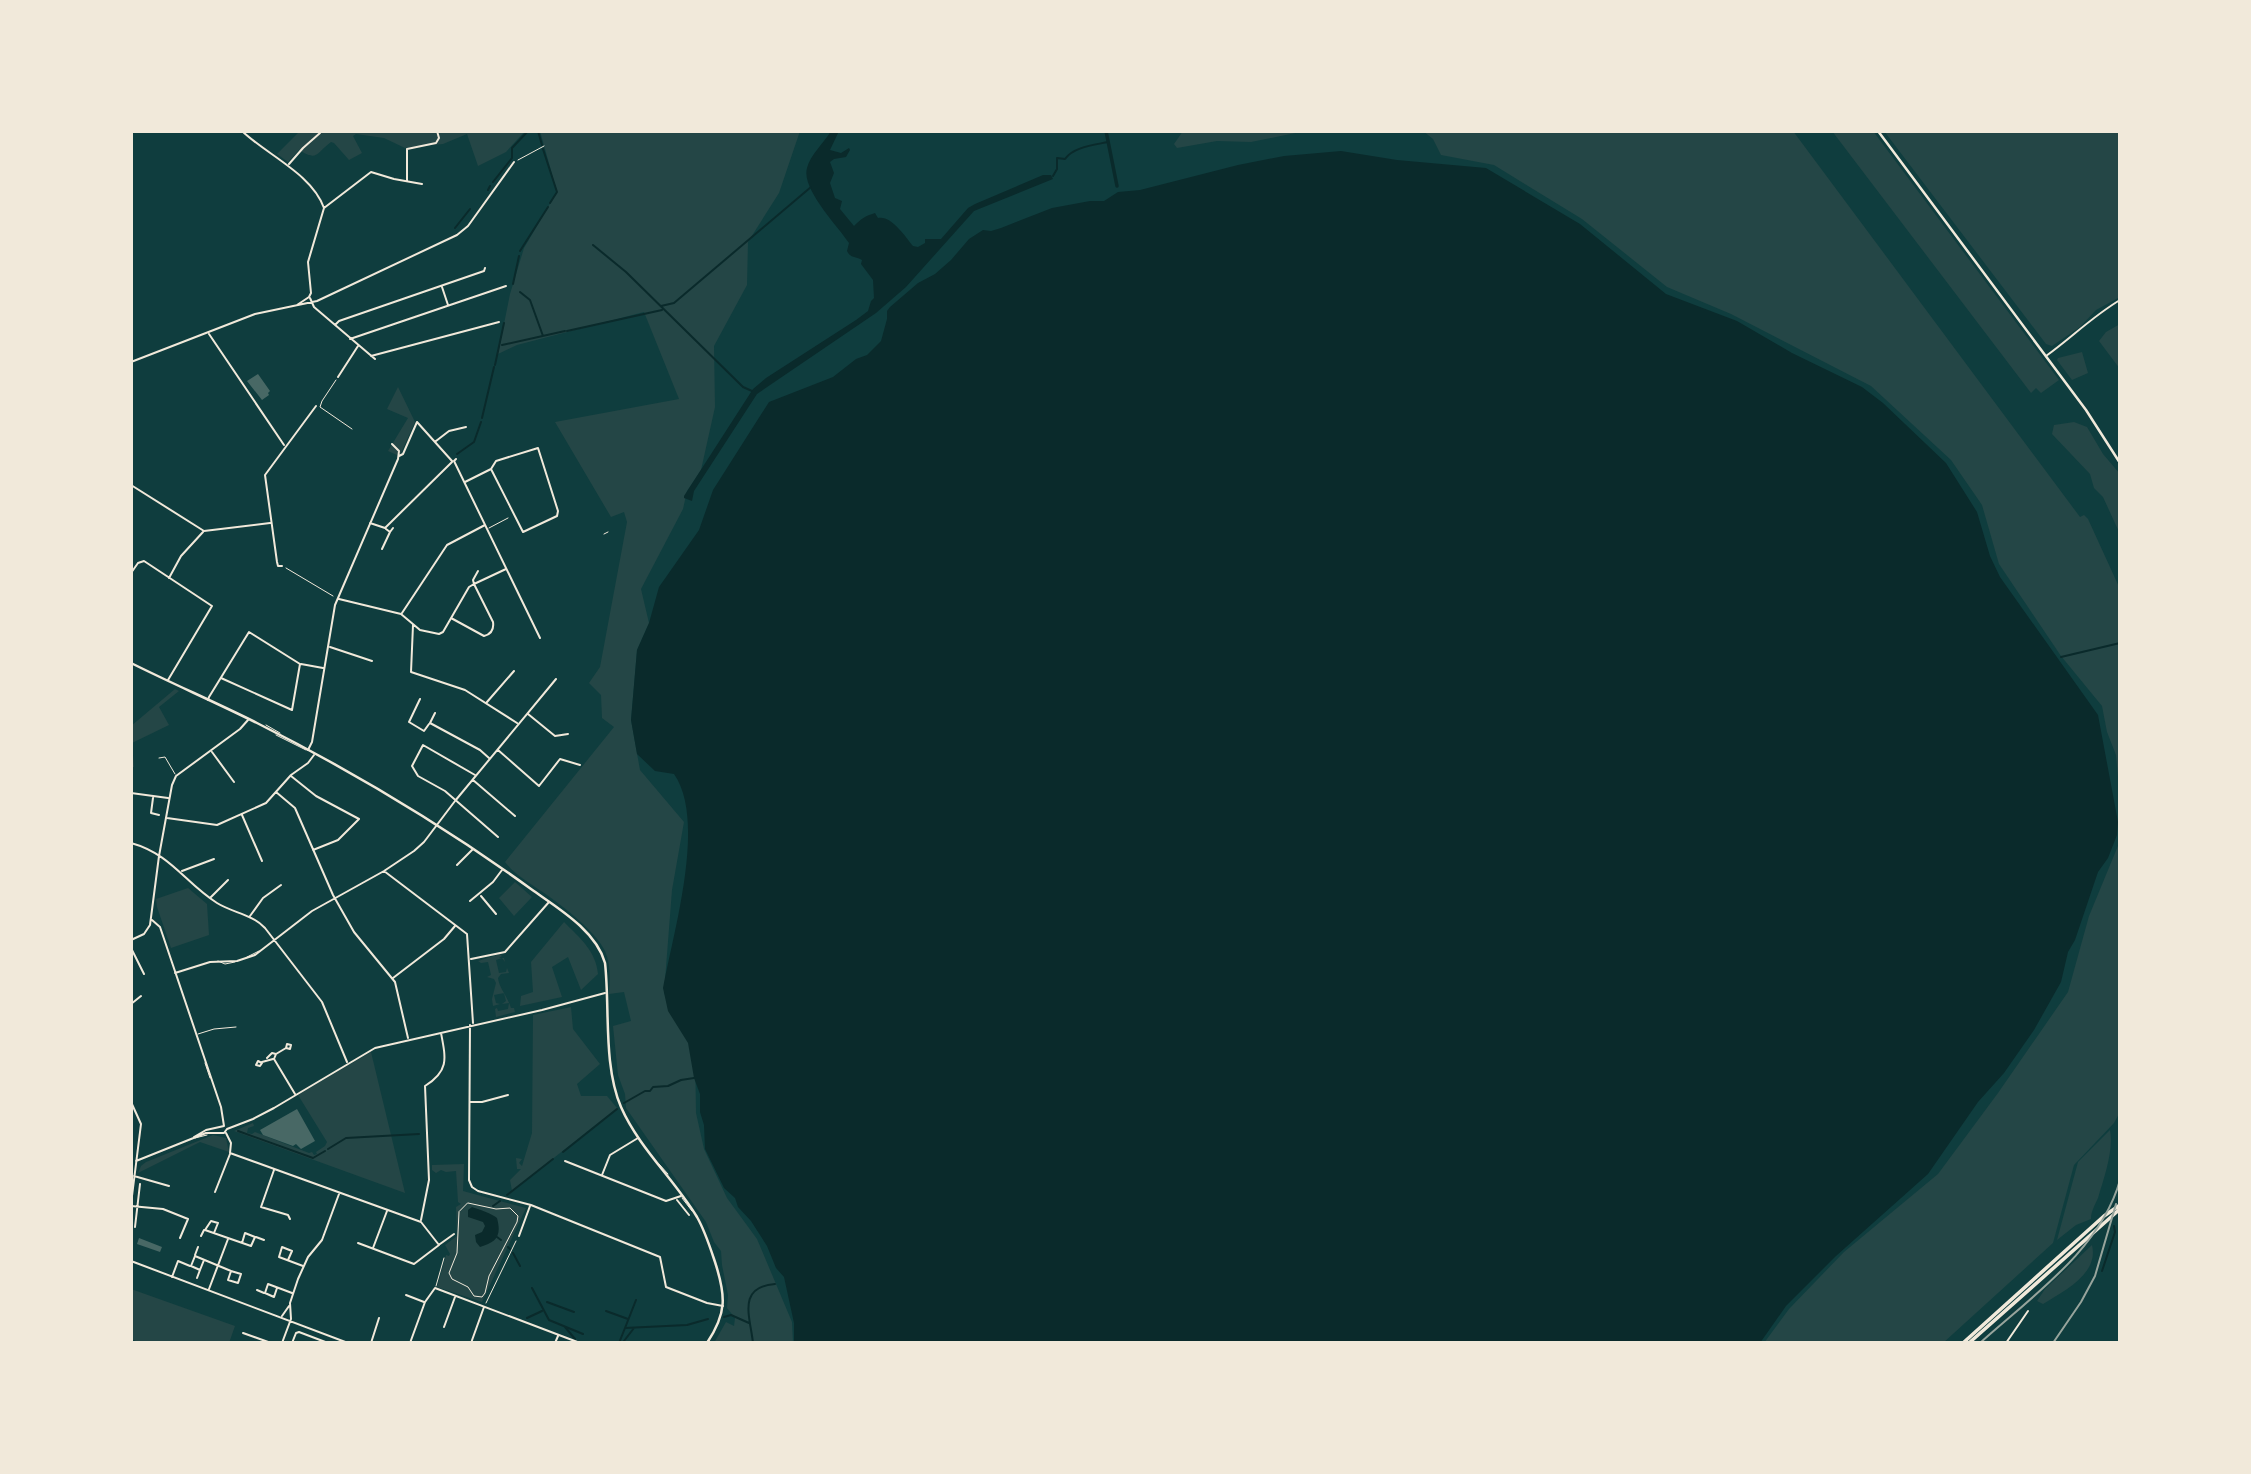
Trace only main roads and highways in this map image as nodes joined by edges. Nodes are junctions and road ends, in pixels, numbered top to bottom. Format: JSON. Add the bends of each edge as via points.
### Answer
{"nodes":[{"id":1,"x":2120,"y":1207,"type":"edge"},
{"id":2,"x":1963,"y":1343,"type":"edge"},
{"id":3,"x":1969,"y":1343,"type":"edge"}],
"edges":[{"from":1,"to":2,"type":"highway","via":[[2104,1216]]},
{"from":1,"to":3,"type":"highway"}]}
